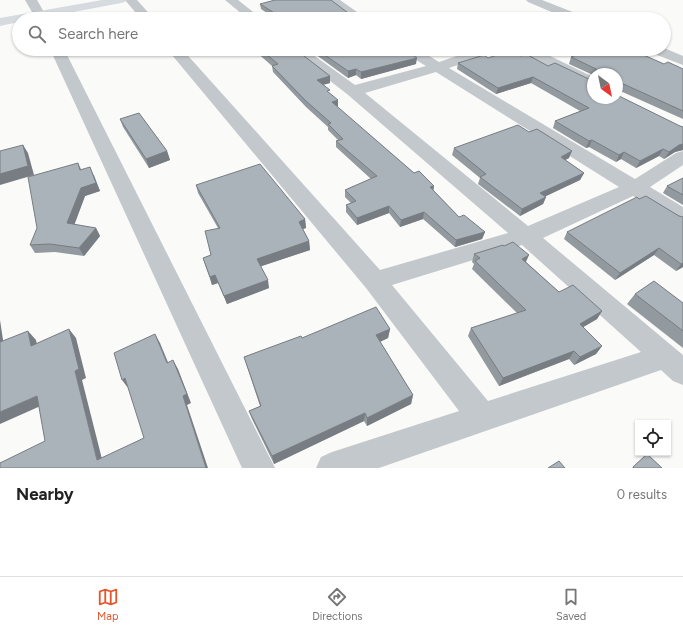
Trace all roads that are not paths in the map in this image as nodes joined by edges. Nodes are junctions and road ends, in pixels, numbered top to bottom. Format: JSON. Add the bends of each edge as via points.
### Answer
{"nodes":[{"id":1,"x":31,"y":0,"type":"edge"},
{"id":2,"x":121,"y":0,"type":"edge"},
{"id":3,"x":131,"y":0,"type":"edge"},
{"id":4,"x":231,"y":0,"type":"edge"},
{"id":5,"x":332,"y":0,"type":"edge"},
{"id":6,"x":532,"y":0,"type":"edge"},
{"id":7,"x":38,"y":12,"type":"edge"},
{"id":8,"x":65,"y":12,"type":"edge"},
{"id":9,"x":142,"y":12,"type":"edge"},
{"id":10,"x":247,"y":12,"type":"edge"},
{"id":11,"x":350,"y":12,"type":"edge"},
{"id":12,"x":560,"y":12,"type":"edge"},
{"id":13,"x":12,"y":21,"type":"edge"},
{"id":14,"x":0,"y":22,"type":"edge"},
{"id":15,"x":60,"y":56,"type":"edge"},
{"id":16,"x":180,"y":56,"type":"edge"},
{"id":17,"x":306,"y":56,"type":"edge"},
{"id":18,"x":420,"y":56,"type":"edge"},
{"id":19,"x":470,"y":56,"type":"edge"},
{"id":20,"x":539,"y":56,"type":"edge"},
{"id":21,"x":671,"y":56,"type":"edge"},
{"id":22,"x":683,"y":61,"type":"edge"},
{"id":23,"x":438,"y":67,"type":"junction"},
{"id":24,"x":587,"y":80,"type":"edge"},
{"id":25,"x":353,"y":91,"type":"junction"},
{"id":26,"x":683,"y":157,"type":"edge"},
{"id":27,"x":636,"y":188,"type":"junction"},
{"id":28,"x":683,"y":217,"type":"edge"},
{"id":29,"x":526,"y":236,"type":"junction"},
{"id":30,"x":375,"y":281,"type":"junction"},
{"id":31,"x":674,"y":365,"type":"edge"},
{"id":32,"x":482,"y":417,"type":"junction"},
{"id":33,"x":259,"y":468,"type":"edge"},
{"id":34,"x":332,"y":468,"type":"edge"}],
"edges":[{"from":1,"to":7,"type":"street"},
{"from":2,"to":8,"type":"street"},
{"from":3,"to":9,"type":"street"},
{"from":4,"to":10,"type":"street"},
{"from":5,"to":11,"type":"street"},
{"from":6,"to":12,"type":"street"},
{"from":13,"to":14,"type":"street"},
{"from":15,"to":33,"type":"street"},
{"from":16,"to":30,"type":"street"},
{"from":17,"to":25,"type":"street"},
{"from":18,"to":23,"type":"street"},
{"from":19,"to":23,"type":"street"},
{"from":20,"to":24,"type":"street"},
{"from":21,"to":22,"type":"street"},
{"from":23,"to":25,"type":"street"},
{"from":23,"to":27,"type":"street"},
{"from":25,"to":29,"type":"street"},
{"from":26,"to":27,"type":"street"},
{"from":27,"to":28,"type":"street"},
{"from":27,"to":29,"type":"street"},
{"from":29,"to":30,"type":"street"},
{"from":29,"to":31,"type":"street"},
{"from":30,"to":32,"type":"street"},
{"from":31,"to":32,"type":"street"},
{"from":32,"to":34,"type":"street"}]}
